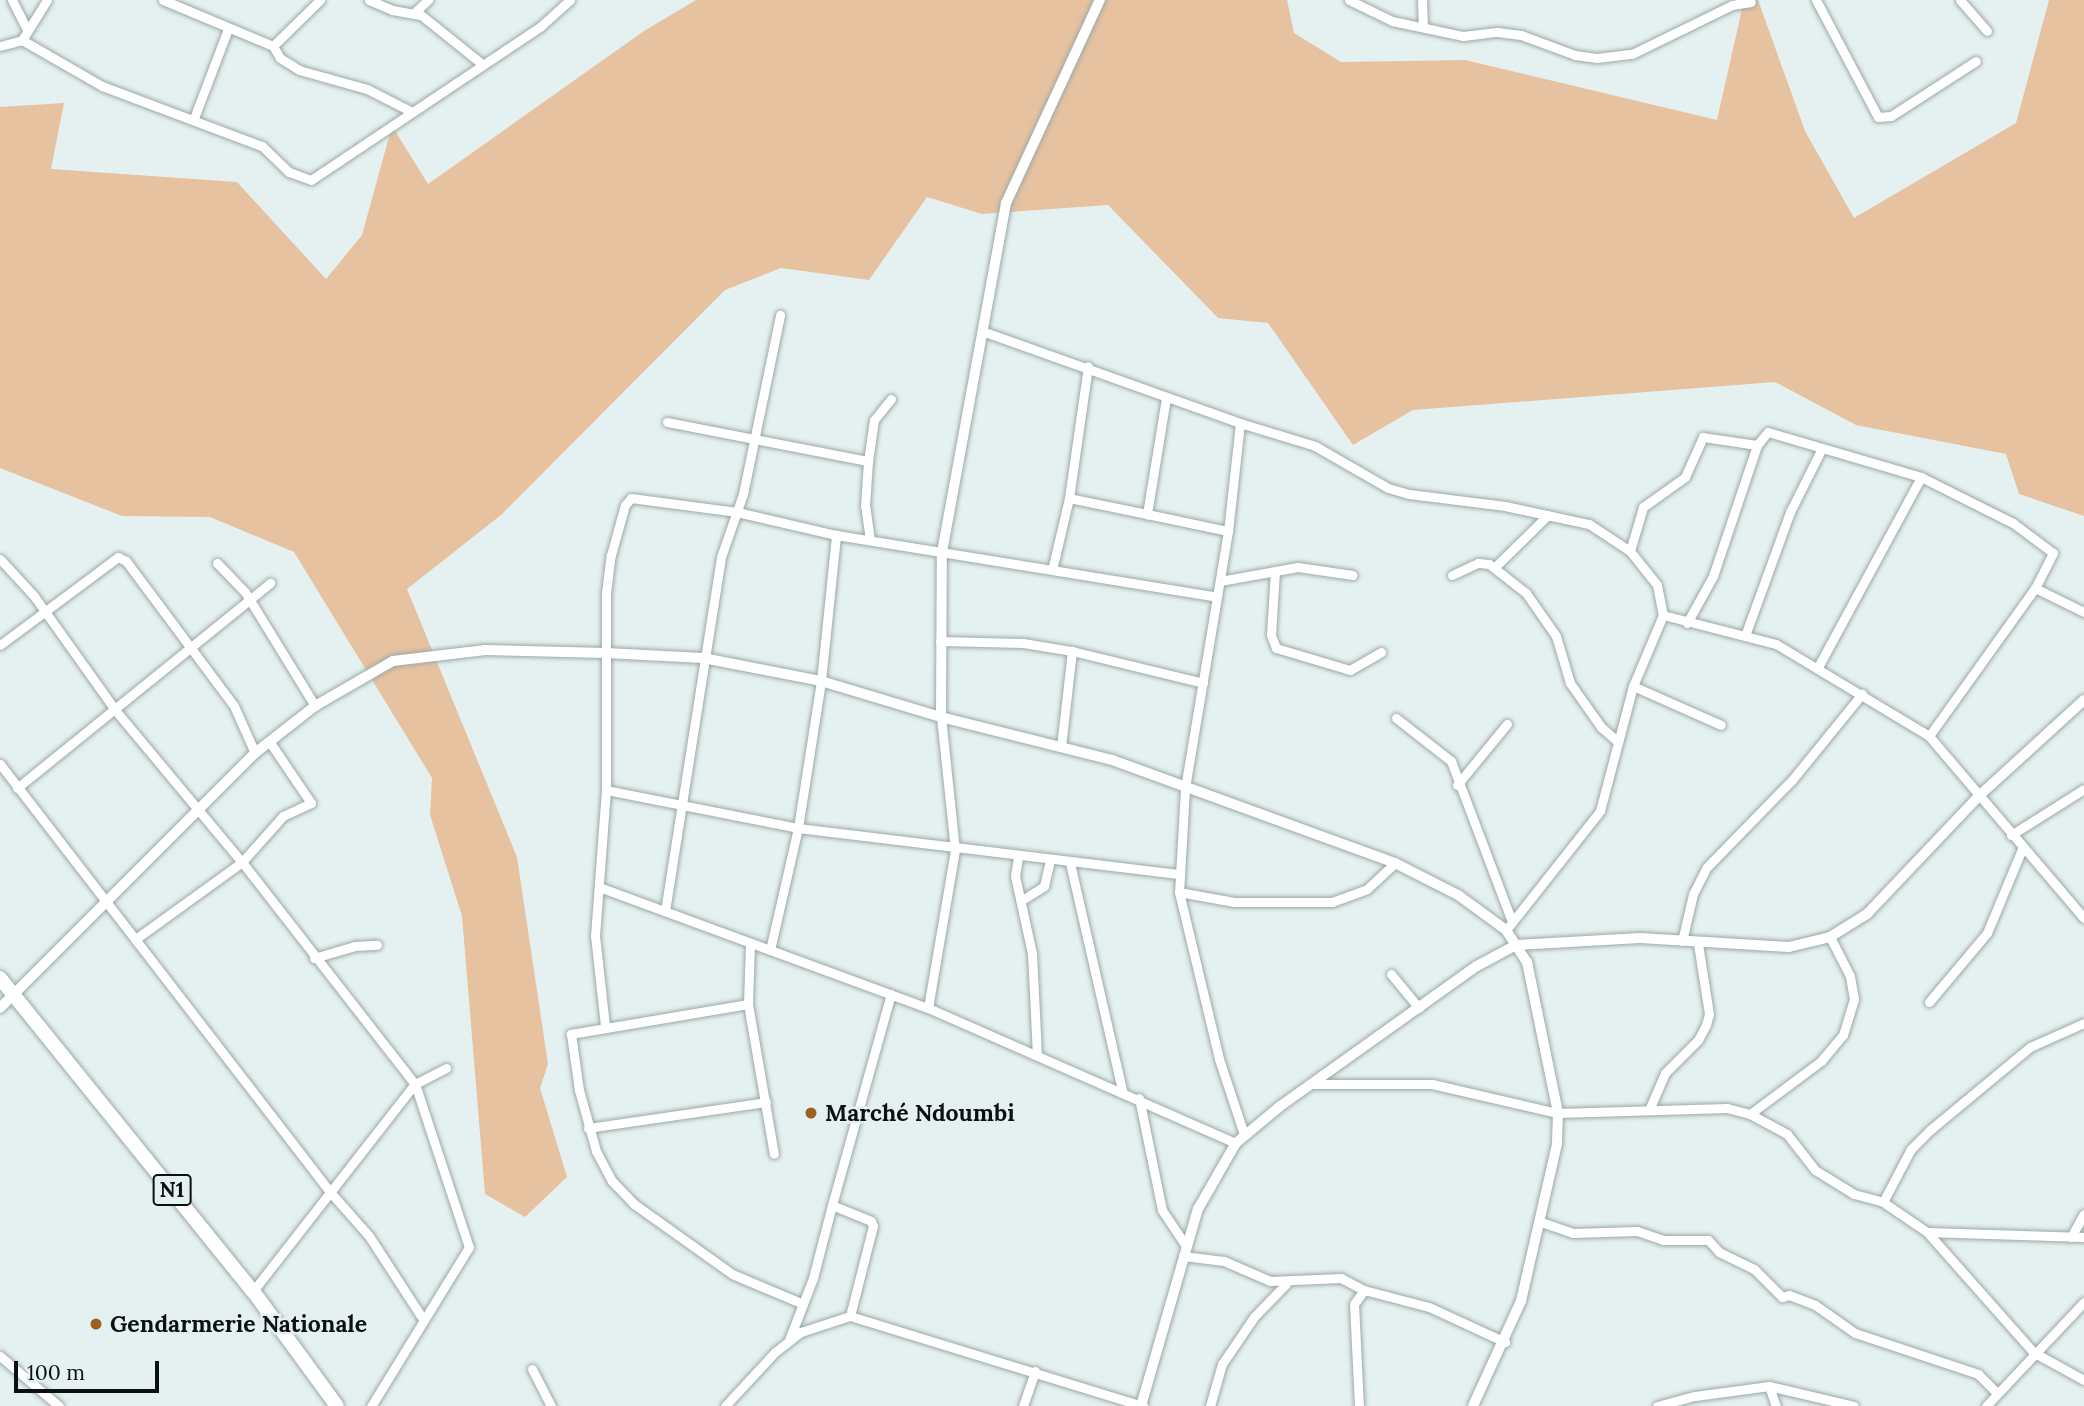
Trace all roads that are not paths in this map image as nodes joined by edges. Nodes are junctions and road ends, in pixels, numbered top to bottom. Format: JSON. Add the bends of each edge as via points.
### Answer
{"nodes":[{"id":1,"x":12,"y":0,"type":"edge"},
{"id":2,"x":47,"y":0,"type":"edge"},
{"id":3,"x":163,"y":0,"type":"edge"},
{"id":4,"x":320,"y":0,"type":"edge"},
{"id":5,"x":369,"y":0,"type":"edge"},
{"id":6,"x":428,"y":0,"type":"edge"},
{"id":7,"x":570,"y":0,"type":"edge"},
{"id":8,"x":1100,"y":0,"type":"edge"},
{"id":9,"x":1349,"y":0,"type":"edge"},
{"id":10,"x":1422,"y":0,"type":"edge"},
{"id":11,"x":1816,"y":0,"type":"edge"},
{"id":12,"x":1960,"y":0,"type":"edge"},
{"id":13,"x":1751,"y":2,"type":"edge"},
{"id":14,"x":179,"y":3,"type":"edge"},
{"id":15,"x":415,"y":12,"type":"junction"},
{"id":16,"x":1423,"y":26,"type":"junction"},
{"id":17,"x":27,"y":29,"type":"junction"},
{"id":18,"x":228,"y":29,"type":"junction"},
{"id":19,"x":1987,"y":31,"type":"dead end"},
{"id":20,"x":22,"y":40,"type":"junction"},
{"id":21,"x":0,"y":46,"type":"edge"},
{"id":22,"x":273,"y":46,"type":"junction"},
{"id":23,"x":1976,"y":61,"type":"dead end"},
{"id":24,"x":481,"y":63,"type":"junction"},
{"id":25,"x":410,"y":111,"type":"junction"},
{"id":26,"x":194,"y":118,"type":"junction"},
{"id":27,"x":780,"y":315,"type":"dead end"},
{"id":28,"x":982,"y":331,"type":"junction"},
{"id":29,"x":1088,"y":366,"type":"junction"},
{"id":30,"x":1166,"y":398,"type":"junction"},
{"id":31,"x":891,"y":399,"type":"dead end"},
{"id":32,"x":667,"y":422,"type":"dead end"},
{"id":33,"x":1240,"y":423,"type":"junction"},
{"id":34,"x":755,"y":440,"type":"junction"},
{"id":35,"x":1757,"y":445,"type":"junction"},
{"id":36,"x":1821,"y":450,"type":"junction"},
{"id":37,"x":867,"y":461,"type":"junction"},
{"id":38,"x":1922,"y":477,"type":"junction"},
{"id":39,"x":1069,"y":498,"type":"junction"},
{"id":40,"x":737,"y":512,"type":"junction"},
{"id":41,"x":1147,"y":514,"type":"junction"},
{"id":42,"x":1548,"y":515,"type":"junction"},
{"id":43,"x":1228,"y":531,"type":"junction"},
{"id":44,"x":836,"y":535,"type":"junction"},
{"id":45,"x":870,"y":540,"type":"junction"},
{"id":46,"x":1630,"y":551,"type":"junction"},
{"id":47,"x":942,"y":552,"type":"junction"},
{"id":48,"x":0,"y":559,"type":"edge"},
{"id":49,"x":217,"y":563,"type":"dead end"},
{"id":50,"x":1495,"y":567,"type":"junction"},
{"id":51,"x":1052,"y":570,"type":"junction"},
{"id":52,"x":1275,"y":571,"type":"junction"},
{"id":53,"x":1352,"y":575,"type":"dead end"},
{"id":54,"x":1452,"y":575,"type":"dead end"},
{"id":55,"x":1220,"y":581,"type":"junction"},
{"id":56,"x":270,"y":583,"type":"dead end"},
{"id":57,"x":2035,"y":587,"type":"junction"},
{"id":58,"x":1217,"y":597,"type":"junction"},
{"id":59,"x":250,"y":601,"type":"junction"},
{"id":60,"x":45,"y":612,"type":"junction"},
{"id":61,"x":2084,"y":612,"type":"edge"},
{"id":62,"x":1663,"y":615,"type":"junction"},
{"id":63,"x":1687,"y":623,"type":"junction"},
{"id":64,"x":1746,"y":633,"type":"junction"},
{"id":65,"x":940,"y":641,"type":"junction"},
{"id":66,"x":0,"y":645,"type":"edge"},
{"id":67,"x":192,"y":649,"type":"junction"},
{"id":68,"x":1072,"y":651,"type":"junction"},
{"id":69,"x":1381,"y":652,"type":"dead end"},
{"id":70,"x":606,"y":653,"type":"junction"},
{"id":71,"x":703,"y":658,"type":"junction"},
{"id":72,"x":1818,"y":667,"type":"junction"},
{"id":73,"x":821,"y":681,"type":"junction"},
{"id":74,"x":1203,"y":683,"type":"junction"},
{"id":75,"x":1633,"y":686,"type":"junction"},
{"id":76,"x":1862,"y":694,"type":"junction"},
{"id":77,"x":2084,"y":700,"type":"edge"},
{"id":78,"x":314,"y":706,"type":"junction"},
{"id":79,"x":116,"y":711,"type":"junction"},
{"id":80,"x":941,"y":718,"type":"junction"},
{"id":81,"x":1396,"y":718,"type":"dead end"},
{"id":82,"x":1507,"y":724,"type":"dead end"},
{"id":83,"x":1721,"y":725,"type":"dead end"},
{"id":84,"x":1929,"y":736,"type":"junction"},
{"id":85,"x":269,"y":741,"type":"junction"},
{"id":86,"x":1617,"y":741,"type":"junction"},
{"id":87,"x":1061,"y":747,"type":"junction"},
{"id":88,"x":255,"y":753,"type":"junction"},
{"id":89,"x":0,"y":765,"type":"edge"},
{"id":90,"x":1457,"y":785,"type":"junction"},
{"id":91,"x":17,"y":788,"type":"junction"},
{"id":92,"x":1185,"y":789,"type":"junction"},
{"id":93,"x":2084,"y":789,"type":"edge"},
{"id":94,"x":606,"y":790,"type":"junction"},
{"id":95,"x":1980,"y":795,"type":"junction"},
{"id":96,"x":684,"y":806,"type":"junction"},
{"id":97,"x":197,"y":807,"type":"junction"},
{"id":98,"x":798,"y":828,"type":"junction"},
{"id":99,"x":2011,"y":835,"type":"junction"},
{"id":100,"x":2022,"y":849,"type":"junction"},
{"id":101,"x":955,"y":850,"type":"junction"},
{"id":102,"x":1018,"y":857,"type":"junction"},
{"id":103,"x":1050,"y":861,"type":"junction"},
{"id":104,"x":242,"y":862,"type":"junction"},
{"id":105,"x":1070,"y":863,"type":"junction"},
{"id":106,"x":1395,"y":863,"type":"junction"},
{"id":107,"x":1180,"y":874,"type":"junction"},
{"id":108,"x":599,"y":887,"type":"junction"},
{"id":109,"x":1179,"y":892,"type":"junction"},
{"id":110,"x":1022,"y":900,"type":"junction"},
{"id":111,"x":107,"y":902,"type":"junction"},
{"id":112,"x":665,"y":911,"type":"junction"},
{"id":113,"x":2084,"y":918,"type":"edge"},
{"id":114,"x":1509,"y":926,"type":"junction"},
{"id":115,"x":1830,"y":937,"type":"junction"},
{"id":116,"x":137,"y":938,"type":"junction"},
{"id":117,"x":1682,"y":941,"type":"junction"},
{"id":118,"x":750,"y":944,"type":"junction"},
{"id":119,"x":1698,"y":944,"type":"junction"},
{"id":120,"x":377,"y":945,"type":"dead end"},
{"id":121,"x":1516,"y":945,"type":"junction"},
{"id":122,"x":770,"y":950,"type":"junction"},
{"id":123,"x":314,"y":958,"type":"junction"},
{"id":124,"x":1391,"y":974,"type":"dead end"},
{"id":125,"x":0,"y":978,"type":"edge"},
{"id":126,"x":13,"y":994,"type":"junction"},
{"id":127,"x":891,"y":994,"type":"junction"},
{"id":128,"x":1928,"y":1002,"type":"dead end"},
{"id":129,"x":748,"y":1004,"type":"junction"},
{"id":130,"x":0,"y":1008,"type":"edge"},
{"id":131,"x":928,"y":1008,"type":"junction"},
{"id":132,"x":1419,"y":1009,"type":"junction"},
{"id":133,"x":2084,"y":1023,"type":"edge"},
{"id":134,"x":606,"y":1026,"type":"junction"},
{"id":135,"x":1037,"y":1055,"type":"junction"},
{"id":136,"x":446,"y":1068,"type":"dead end"},
{"id":137,"x":415,"y":1084,"type":"junction"},
{"id":138,"x":1312,"y":1084,"type":"junction"},
{"id":139,"x":1122,"y":1090,"type":"junction"},
{"id":140,"x":1139,"y":1098,"type":"junction"},
{"id":141,"x":766,"y":1102,"type":"junction"},
{"id":142,"x":1649,"y":1110,"type":"junction"},
{"id":143,"x":1558,"y":1113,"type":"junction"},
{"id":144,"x":1749,"y":1114,"type":"junction"},
{"id":145,"x":588,"y":1128,"type":"junction"},
{"id":146,"x":1240,"y":1138,"type":"junction"},
{"id":147,"x":774,"y":1154,"type":"dead end"},
{"id":148,"x":331,"y":1194,"type":"junction"},
{"id":149,"x":1883,"y":1202,"type":"junction"},
{"id":150,"x":832,"y":1205,"type":"junction"},
{"id":151,"x":2084,"y":1214,"type":"edge"},
{"id":152,"x":1541,"y":1222,"type":"junction"},
{"id":153,"x":1927,"y":1232,"type":"junction"},
{"id":154,"x":2071,"y":1237,"type":"junction"},
{"id":155,"x":2084,"y":1237,"type":"edge"},
{"id":156,"x":1184,"y":1251,"type":"junction"},
{"id":157,"x":1286,"y":1283,"type":"junction"},
{"id":158,"x":1364,"y":1290,"type":"junction"},
{"id":159,"x":253,"y":1291,"type":"junction"},
{"id":160,"x":2084,"y":1302,"type":"edge"},
{"id":161,"x":803,"y":1304,"type":"junction"},
{"id":162,"x":850,"y":1315,"type":"junction"},
{"id":163,"x":422,"y":1319,"type":"junction"},
{"id":164,"x":788,"y":1342,"type":"junction"},
{"id":165,"x":1505,"y":1342,"type":"junction"},
{"id":166,"x":2033,"y":1352,"type":"junction"},
{"id":167,"x":0,"y":1356,"type":"edge"},
{"id":168,"x":532,"y":1369,"type":"dead end"},
{"id":169,"x":1035,"y":1371,"type":"junction"},
{"id":170,"x":2084,"y":1380,"type":"edge"},
{"id":171,"x":1769,"y":1386,"type":"junction"},
{"id":172,"x":1997,"y":1393,"type":"junction"},
{"id":173,"x":59,"y":1406,"type":"edge"},
{"id":174,"x":337,"y":1406,"type":"edge"},
{"id":175,"x":371,"y":1406,"type":"edge"},
{"id":176,"x":551,"y":1406,"type":"edge"},
{"id":177,"x":725,"y":1406,"type":"edge"},
{"id":178,"x":1023,"y":1406,"type":"edge"},
{"id":179,"x":1141,"y":1406,"type":"edge"},
{"id":180,"x":1210,"y":1406,"type":"edge"},
{"id":181,"x":1359,"y":1406,"type":"edge"},
{"id":182,"x":1473,"y":1406,"type":"edge"},
{"id":183,"x":1657,"y":1406,"type":"edge"},
{"id":184,"x":1776,"y":1406,"type":"edge"},
{"id":185,"x":1854,"y":1406,"type":"edge"},
{"id":186,"x":1986,"y":1406,"type":"edge"}],
"edges":[{"from":1,"to":17,"type":"street"},
{"from":2,"to":17,"type":"street"},
{"from":3,"to":14,"type":"street"},
{"from":4,"to":22,"type":"street"},
{"from":5,"to":15,"type":"street","via":[[392,10]]},
{"from":6,"to":15,"type":"street"},
{"from":7,"to":24,"type":"street","via":[[541,26]]},
{"from":8,"to":28,"type":"street","via":[[1012,183]]},
{"from":9,"to":16,"type":"street","via":[[1392,21]]},
{"from":10,"to":16,"type":"street"},
{"from":11,"to":23,"type":"street","via":[[1878,117],[1892,116]]},
{"from":12,"to":19,"type":"street"},
{"from":13,"to":16,"type":"street","via":[[1732,5],[1632,54],[1615,57],[1575,55],[1511,34],[1464,36]]},
{"from":14,"to":18,"type":"street"},
{"from":15,"to":24,"type":"street"},
{"from":17,"to":20,"type":"street"},
{"from":18,"to":22,"type":"street"},
{"from":18,"to":26,"type":"street"},
{"from":20,"to":21,"type":"street"},
{"from":20,"to":26,"type":"street","via":[[102,86]]},
{"from":22,"to":25,"type":"street","via":[[280,58],[299,70],[367,89]]},
{"from":24,"to":25,"type":"street"},
{"from":25,"to":26,"type":"street","via":[[311,180],[289,172],[262,146]]},
{"from":27,"to":34,"type":"street"},
{"from":28,"to":29,"type":"street"},
{"from":28,"to":47,"type":"street"},
{"from":29,"to":30,"type":"street"},
{"from":29,"to":39,"type":"street"},
{"from":30,"to":33,"type":"street"},
{"from":30,"to":41,"type":"street"},
{"from":31,"to":37,"type":"street","via":[[874,420]]},
{"from":32,"to":34,"type":"street"},
{"from":33,"to":42,"type":"street","via":[[1315,446],[1388,488]]},
{"from":33,"to":43,"type":"street"},
{"from":34,"to":37,"type":"street"},
{"from":34,"to":40,"type":"street"},
{"from":35,"to":36,"type":"street","via":[[1762,435],[1775,432]]},
{"from":35,"to":46,"type":"street","via":[[1703,437],[1685,477],[1643,507]]},
{"from":35,"to":63,"type":"street","via":[[1713,576]]},
{"from":36,"to":38,"type":"street"},
{"from":36,"to":64,"type":"street","via":[[1790,512]]},
{"from":37,"to":45,"type":"street","via":[[865,506]]},
{"from":38,"to":57,"type":"street","via":[[2012,523],[2050,551],[2053,555]]},
{"from":38,"to":72,"type":"street","via":[[1888,531]]},
{"from":39,"to":41,"type":"street"},
{"from":39,"to":51,"type":"street"},
{"from":40,"to":44,"type":"street"},
{"from":40,"to":70,"type":"street","via":[[640,497],[625,505],[611,555]]},
{"from":40,"to":71,"type":"street","via":[[721,557]]},
{"from":41,"to":43,"type":"street"},
{"from":42,"to":46,"type":"street","via":[[1589,524]]},
{"from":42,"to":50,"type":"street"},
{"from":43,"to":55,"type":"street"},
{"from":44,"to":45,"type":"street"},
{"from":44,"to":73,"type":"street"},
{"from":45,"to":47,"type":"street"},
{"from":46,"to":62,"type":"street","via":[[1657,585]]},
{"from":47,"to":51,"type":"street"},
{"from":47,"to":65,"type":"street"},
{"from":48,"to":60,"type":"street"},
{"from":49,"to":59,"type":"street"},
{"from":50,"to":54,"type":"street","via":[[1479,563]]},
{"from":50,"to":86,"type":"street","via":[[1526,593],[1543,616],[1556,636],[1570,683],[1601,727]]},
{"from":51,"to":58,"type":"street"},
{"from":52,"to":53,"type":"street","via":[[1298,567]]},
{"from":52,"to":55,"type":"street"},
{"from":52,"to":69,"type":"street","via":[[1271,635],[1276,648],[1350,670]]},
{"from":55,"to":58,"type":"street"},
{"from":56,"to":59,"type":"street"},
{"from":57,"to":61,"type":"street"},
{"from":57,"to":84,"type":"street"},
{"from":58,"to":74,"type":"street"},
{"from":59,"to":67,"type":"street"},
{"from":59,"to":78,"type":"street"},
{"from":60,"to":66,"type":"street"},
{"from":60,"to":67,"type":"street","via":[[118,557]]},
{"from":60,"to":79,"type":"street"},
{"from":62,"to":63,"type":"street"},
{"from":62,"to":75,"type":"street"},
{"from":63,"to":64,"type":"street"},
{"from":64,"to":72,"type":"street"},
{"from":65,"to":68,"type":"street","via":[[1023,643]]},
{"from":65,"to":80,"type":"street"},
{"from":67,"to":79,"type":"street"},
{"from":67,"to":88,"type":"street","via":[[244,721]]},
{"from":68,"to":74,"type":"street"},
{"from":68,"to":87,"type":"street"},
{"from":70,"to":71,"type":"street"},
{"from":70,"to":78,"type":"street","via":[[485,650],[417,654],[371,670]]},
{"from":70,"to":94,"type":"street"},
{"from":71,"to":73,"type":"street"},
{"from":71,"to":96,"type":"street"},
{"from":72,"to":76,"type":"street"},
{"from":73,"to":80,"type":"street"},
{"from":73,"to":98,"type":"street"},
{"from":74,"to":92,"type":"street"},
{"from":75,"to":83,"type":"street"},
{"from":75,"to":86,"type":"street"},
{"from":76,"to":84,"type":"street"},
{"from":76,"to":117,"type":"street","via":[[1792,780],[1707,867],[1693,894]]},
{"from":77,"to":95,"type":"street"},
{"from":78,"to":85,"type":"street"},
{"from":79,"to":91,"type":"street"},
{"from":79,"to":97,"type":"street"},
{"from":80,"to":87,"type":"street"},
{"from":80,"to":101,"type":"street"},
{"from":81,"to":90,"type":"street","via":[[1448,757]]},
{"from":82,"to":90,"type":"street"},
{"from":84,"to":95,"type":"street"},
{"from":85,"to":88,"type":"street"},
{"from":85,"to":104,"type":"street","via":[[311,803],[275,822]]},
{"from":86,"to":114,"type":"street","via":[[1610,787],[1600,811]]},
{"from":87,"to":92,"type":"street","via":[[1112,760]]},
{"from":88,"to":97,"type":"street"},
{"from":89,"to":91,"type":"street"},
{"from":90,"to":114,"type":"street"},
{"from":91,"to":111,"type":"street"},
{"from":92,"to":106,"type":"street"},
{"from":92,"to":107,"type":"street"},
{"from":93,"to":99,"type":"street"},
{"from":94,"to":96,"type":"street"},
{"from":94,"to":108,"type":"street"},
{"from":95,"to":99,"type":"street"},
{"from":95,"to":115,"type":"street","via":[[1867,914]]},
{"from":96,"to":98,"type":"street"},
{"from":96,"to":112,"type":"street"},
{"from":97,"to":104,"type":"street"},
{"from":97,"to":111,"type":"street"},
{"from":98,"to":101,"type":"street"},
{"from":98,"to":122,"type":"street"},
{"from":99,"to":100,"type":"street"},
{"from":100,"to":113,"type":"street"},
{"from":100,"to":128,"type":"street","via":[[1987,933]]},
{"from":101,"to":102,"type":"street"},
{"from":101,"to":131,"type":"street"},
{"from":102,"to":103,"type":"street"},
{"from":102,"to":110,"type":"street","via":[[1015,876]]},
{"from":103,"to":105,"type":"street"},
{"from":103,"to":110,"type":"street","via":[[1044,886]]},
{"from":104,"to":116,"type":"street"},
{"from":104,"to":123,"type":"street"},
{"from":105,"to":107,"type":"street"},
{"from":105,"to":139,"type":"street"},
{"from":106,"to":109,"type":"street","via":[[1367,888],[1332,902],[1248,902]]},
{"from":106,"to":114,"type":"street"},
{"from":107,"to":109,"type":"street"},
{"from":108,"to":112,"type":"street"},
{"from":108,"to":134,"type":"street","via":[[595,936]]},
{"from":109,"to":146,"type":"street"},
{"from":110,"to":135,"type":"street","via":[[1032,953]]},
{"from":111,"to":116,"type":"street"},
{"from":111,"to":126,"type":"street"},
{"from":112,"to":118,"type":"street"},
{"from":114,"to":121,"type":"street"},
{"from":115,"to":119,"type":"street","via":[[1789,947]]},
{"from":115,"to":144,"type":"street","via":[[1850,976],[1854,999],[1843,1035],[1821,1061]]},
{"from":116,"to":148,"type":"street"},
{"from":117,"to":119,"type":"street"},
{"from":117,"to":121,"type":"street","via":[[1640,938]]},
{"from":118,"to":122,"type":"street"},
{"from":118,"to":129,"type":"street"},
{"from":119,"to":142,"type":"street","via":[[1709,1014],[1706,1025],[1698,1040],[1665,1073]]},
{"from":120,"to":123,"type":"street"},
{"from":121,"to":132,"type":"street","via":[[1485,961]]},
{"from":121,"to":143,"type":"street","via":[[1527,962]]},
{"from":122,"to":127,"type":"street"},
{"from":123,"to":137,"type":"street"},
{"from":124,"to":132,"type":"street"},
{"from":125,"to":126,"type":"highway","number":"N1"},
{"from":126,"to":130,"type":"street"},
{"from":126,"to":159,"type":"highway","number":"N1"},
{"from":127,"to":131,"type":"street"},
{"from":127,"to":150,"type":"street"},
{"from":129,"to":134,"type":"street"},
{"from":129,"to":141,"type":"street"},
{"from":131,"to":135,"type":"street"},
{"from":132,"to":138,"type":"street"},
{"from":133,"to":149,"type":"street","via":[[2030,1047],[1930,1130],[1912,1149]]},
{"from":134,"to":145,"type":"street","via":[[571,1034]]},
{"from":135,"to":139,"type":"street"},
{"from":136,"to":137,"type":"street"},
{"from":137,"to":148,"type":"street"},
{"from":137,"to":163,"type":"street","via":[[468,1247]]},
{"from":138,"to":143,"type":"street","via":[[1432,1084]]},
{"from":138,"to":146,"type":"street"},
{"from":139,"to":140,"type":"street"},
{"from":140,"to":146,"type":"street"},
{"from":140,"to":156,"type":"street","via":[[1162,1210]]},
{"from":141,"to":145,"type":"street"},
{"from":141,"to":147,"type":"street"},
{"from":142,"to":143,"type":"street"},
{"from":142,"to":144,"type":"street","via":[[1727,1108]]},
{"from":143,"to":152,"type":"street","via":[[1557,1144]]},
{"from":144,"to":149,"type":"street","via":[[1787,1134],[1815,1170],[1854,1194]]},
{"from":145,"to":161,"type":"street","via":[[612,1181],[666,1230],[732,1274]]},
{"from":146,"to":156,"type":"street","via":[[1211,1182]]},
{"from":148,"to":159,"type":"street"},
{"from":148,"to":163,"type":"street","via":[[369,1236]]},
{"from":149,"to":153,"type":"street"},
{"from":150,"to":161,"type":"street"},
{"from":150,"to":162,"type":"street","via":[[871,1220],[873,1226]]},
{"from":151,"to":154,"type":"street"},
{"from":152,"to":165,"type":"street","via":[[1521,1301]]},
{"from":152,"to":172,"type":"street","via":[[1573,1233],[1637,1231],[1662,1240],[1709,1240],[1719,1252],[1754,1269],[1782,1297],[1789,1295],[1815,1305],[1854,1333],[1978,1374]]},
{"from":153,"to":154,"type":"street"},
{"from":153,"to":166,"type":"street"},
{"from":154,"to":155,"type":"street"},
{"from":156,"to":157,"type":"street"},
{"from":156,"to":179,"type":"street"},
{"from":157,"to":158,"type":"street","via":[[1341,1278]]},
{"from":157,"to":180,"type":"street","via":[[1254,1317],[1222,1364]]},
{"from":158,"to":165,"type":"street","via":[[1429,1307]]},
{"from":158,"to":181,"type":"street","via":[[1354,1304]]},
{"from":159,"to":174,"type":"highway","number":"N1"},
{"from":160,"to":166,"type":"street"},
{"from":161,"to":164,"type":"street"},
{"from":162,"to":164,"type":"street","via":[[801,1332]]},
{"from":162,"to":169,"type":"street"},
{"from":163,"to":175,"type":"street"},
{"from":164,"to":177,"type":"street"},
{"from":165,"to":182,"type":"street"},
{"from":166,"to":170,"type":"street"},
{"from":166,"to":172,"type":"street"},
{"from":167,"to":173,"type":"street"},
{"from":168,"to":176,"type":"street"},
{"from":169,"to":178,"type":"street"},
{"from":169,"to":179,"type":"street"},
{"from":171,"to":183,"type":"street"},
{"from":171,"to":184,"type":"street"},
{"from":171,"to":185,"type":"street"},
{"from":172,"to":186,"type":"street"}]}
